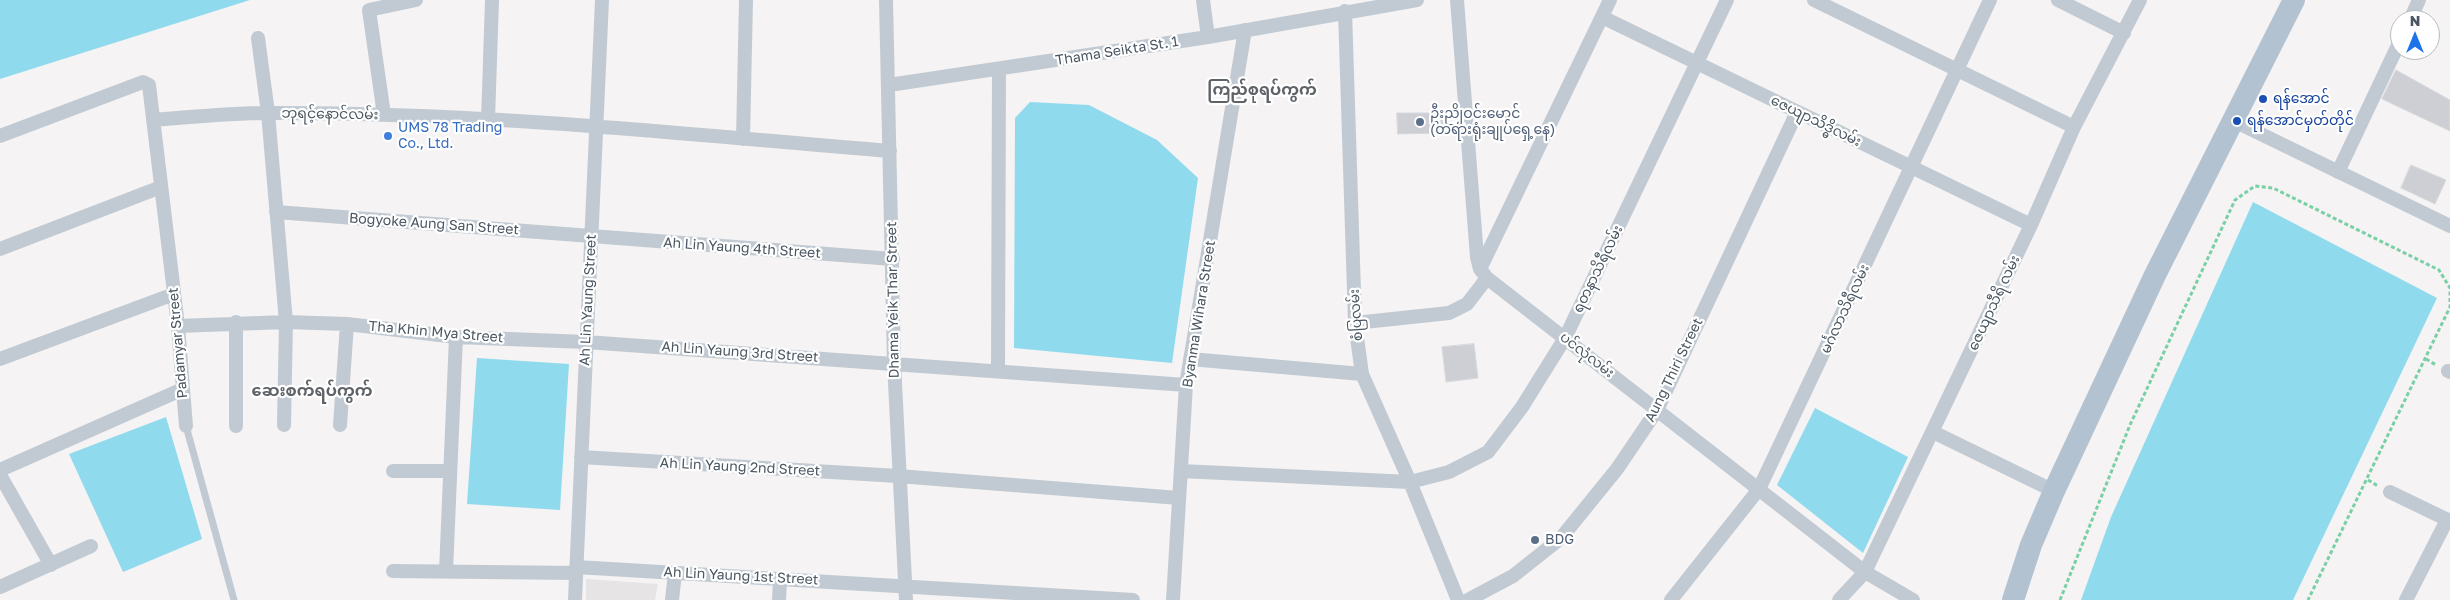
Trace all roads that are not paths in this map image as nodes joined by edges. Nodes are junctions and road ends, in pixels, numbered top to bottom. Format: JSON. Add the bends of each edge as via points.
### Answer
{"nodes":[{"id":1,"x":416,"y":0,"type":"edge"},
{"id":2,"x":492,"y":0,"type":"edge"},
{"id":3,"x":602,"y":0,"type":"edge"},
{"id":4,"x":746,"y":0,"type":"edge"},
{"id":5,"x":886,"y":0,"type":"edge"},
{"id":6,"x":1203,"y":0,"type":"edge"},
{"id":7,"x":1417,"y":0,"type":"edge"},
{"id":8,"x":1457,"y":0,"type":"edge"},
{"id":9,"x":1610,"y":0,"type":"edge"},
{"id":10,"x":1727,"y":0,"type":"edge"},
{"id":11,"x":1814,"y":0,"type":"edge"},
{"id":12,"x":1990,"y":0,"type":"edge"},
{"id":13,"x":2058,"y":0,"type":"edge"},
{"id":14,"x":2140,"y":0,"type":"edge"},
{"id":15,"x":2294,"y":0,"type":"edge"},
{"id":16,"x":1345,"y":11,"type":"junction"},
{"id":17,"x":1602,"y":17,"type":"junction"},
{"id":18,"x":1244,"y":30,"type":"junction"},
{"id":19,"x":2124,"y":33,"type":"junction"},
{"id":20,"x":1208,"y":37,"type":"junction"},
{"id":21,"x":258,"y":38,"type":"dead end"},
{"id":22,"x":2391,"y":60,"type":"edge"},
{"id":23,"x":1698,"y":63,"type":"junction"},
{"id":24,"x":999,"y":69,"type":"junction"},
{"id":25,"x":1958,"y":71,"type":"junction"},
{"id":26,"x":889,"y":85,"type":"junction"},
{"id":27,"x":1798,"y":112,"type":"junction"},
{"id":28,"x":268,"y":113,"type":"junction"},
{"id":29,"x":384,"y":115,"type":"junction"},
{"id":30,"x":152,"y":120,"type":"junction"},
{"id":31,"x":488,"y":120,"type":"junction"},
{"id":32,"x":2232,"y":120,"type":"junction"},
{"id":33,"x":597,"y":126,"type":"junction"},
{"id":34,"x":2074,"y":127,"type":"junction"},
{"id":35,"x":0,"y":136,"type":"edge"},
{"id":36,"x":743,"y":139,"type":"junction"},
{"id":37,"x":890,"y":151,"type":"junction"},
{"id":38,"x":1912,"y":167,"type":"junction"},
{"id":39,"x":2338,"y":172,"type":"junction"},
{"id":40,"x":161,"y":187,"type":"junction"},
{"id":41,"x":276,"y":212,"type":"junction"},
{"id":42,"x":2449,"y":223,"type":"edge"},
{"id":43,"x":2031,"y":225,"type":"junction"},
{"id":44,"x":591,"y":236,"type":"junction"},
{"id":45,"x":0,"y":249,"type":"edge"},
{"id":46,"x":892,"y":259,"type":"junction"},
{"id":47,"x":1484,"y":273,"type":"junction"},
{"id":48,"x":174,"y":294,"type":"junction"},
{"id":49,"x":236,"y":322,"type":"junction"},
{"id":50,"x":286,"y":322,"type":"junction"},
{"id":51,"x":1355,"y":323,"type":"junction"},
{"id":52,"x":347,"y":324,"type":"junction"},
{"id":53,"x":178,"y":326,"type":"junction"},
{"id":54,"x":456,"y":337,"type":"junction"},
{"id":55,"x":1565,"y":338,"type":"junction"},
{"id":56,"x":586,"y":342,"type":"junction"},
{"id":57,"x":0,"y":359,"type":"edge"},
{"id":58,"x":1190,"y":359,"type":"junction"},
{"id":59,"x":894,"y":363,"type":"junction"},
{"id":60,"x":998,"y":370,"type":"junction"},
{"id":61,"x":1362,"y":374,"type":"junction"},
{"id":62,"x":1186,"y":385,"type":"junction"},
{"id":63,"x":183,"y":389,"type":"junction"},
{"id":64,"x":1657,"y":410,"type":"junction"},
{"id":65,"x":284,"y":425,"type":"dead end"},
{"id":66,"x":340,"y":425,"type":"dead end"},
{"id":67,"x":186,"y":426,"type":"joint"},
{"id":68,"x":236,"y":426,"type":"dead end"},
{"id":69,"x":1933,"y":432,"type":"junction"},
{"id":70,"x":581,"y":457,"type":"junction"},
{"id":71,"x":0,"y":470,"type":"edge"},
{"id":72,"x":392,"y":471,"type":"dead end"},
{"id":73,"x":450,"y":471,"type":"junction"},
{"id":74,"x":1181,"y":472,"type":"junction"},
{"id":75,"x":0,"y":475,"type":"edge"},
{"id":76,"x":898,"y":476,"type":"junction"},
{"id":77,"x":1410,"y":482,"type":"junction"},
{"id":78,"x":1759,"y":490,"type":"junction"},
{"id":79,"x":2054,"y":492,"type":"junction"},
{"id":80,"x":2390,"y":492,"type":"dead end"},
{"id":81,"x":1179,"y":498,"type":"junction"},
{"id":82,"x":2449,"y":521,"type":"edge"},
{"id":83,"x":91,"y":546,"type":"dead end"},
{"id":84,"x":51,"y":565,"type":"junction"},
{"id":85,"x":576,"y":570,"type":"junction"},
{"id":86,"x":393,"y":571,"type":"dead end"},
{"id":87,"x":446,"y":571,"type":"junction"},
{"id":88,"x":1865,"y":572,"type":"junction"},
{"id":89,"x":675,"y":573,"type":"junction"},
{"id":90,"x":780,"y":579,"type":"junction"},
{"id":91,"x":907,"y":585,"type":"junction"},
{"id":92,"x":0,"y":587,"type":"edge"},
{"id":93,"x":234,"y":600,"type":"edge"},
{"id":94,"x":575,"y":600,"type":"edge"},
{"id":95,"x":672,"y":600,"type":"edge"},
{"id":96,"x":779,"y":600,"type":"edge"},
{"id":97,"x":906,"y":600,"type":"edge"},
{"id":98,"x":1133,"y":600,"type":"edge"},
{"id":99,"x":1173,"y":600,"type":"edge"},
{"id":100,"x":1458,"y":600,"type":"edge"},
{"id":101,"x":1468,"y":600,"type":"edge"},
{"id":102,"x":1671,"y":600,"type":"edge"},
{"id":103,"x":1839,"y":600,"type":"edge"},
{"id":104,"x":1913,"y":600,"type":"edge"},
{"id":105,"x":2013,"y":600,"type":"edge"},
{"id":106,"x":2406,"y":600,"type":"edge"}],
"edges":[{"from":1,"to":29,"type":"street","via":[[369,10]]},
{"from":2,"to":31,"type":"street"},
{"from":3,"to":33,"type":"street","name":"Ah Lin Yaung Street"},
{"from":4,"to":36,"type":"street"},
{"from":5,"to":26,"type":"street","name":"Dhama Yeik Thar Street"},
{"from":6,"to":20,"type":"street"},
{"from":7,"to":16,"type":"street","name":"Thama Seikta St. 1"},
{"from":8,"to":47,"type":"street","via":[[1477,257]]},
{"from":9,"to":17,"type":"street"},
{"from":10,"to":23,"type":"street","name":"ရတနာသိရီလမ်း"},
{"from":11,"to":25,"type":"street"},
{"from":12,"to":25,"type":"street","name":"မင်္ဂလာသိရီလမ်း"},
{"from":13,"to":19,"type":"street"},
{"from":14,"to":19,"type":"street","name":"ဇေယျာသီရိ လမ်း"},
{"from":15,"to":32,"type":"main road"},
{"from":16,"to":18,"type":"street","name":"Thama Seikta St. 1"},
{"from":16,"to":51,"type":"street","name":"စံပြလမ်း"},
{"from":17,"to":23,"type":"street","name":"ဇေယျာသိဒ္ဓိလမ်း"},
{"from":17,"to":47,"type":"street"},
{"from":18,"to":20,"type":"street","name":"Thama Seikta St. 1"},
{"from":18,"to":58,"type":"street","name":"Byanma Wihara Street"},
{"from":19,"to":34,"type":"street","name":"ဇေယျာသီရိ လမ်း"},
{"from":20,"to":24,"type":"street","name":"Thama Seikta St. 1"},
{"from":21,"to":28,"type":"street"},
{"from":22,"to":39,"type":"street"},
{"from":23,"to":27,"type":"street","name":"ဇေယျာသိဒ္ဓိလမ်း"},
{"from":23,"to":55,"type":"street","name":"ရတနာသိရီလမ်း"},
{"from":24,"to":26,"type":"street","name":"Thama Seikta St. 1"},
{"from":24,"to":60,"type":"street"},
{"from":25,"to":34,"type":"street"},
{"from":25,"to":38,"type":"street","name":"မင်္ဂလာသိရီလမ်း"},
{"from":26,"to":37,"type":"street","name":"Dhama Yeik Thar Street"},
{"from":27,"to":38,"type":"street","name":"ဇေယျာသိဒ္ဓိလမ်း"},
{"from":27,"to":64,"type":"street","name":"Aung Thiri Street"},
{"from":28,"to":29,"type":"street","name":"ဘုရင့်နောင်လမ်း"},
{"from":28,"to":30,"type":"street","name":"ဘုရင့်နောင်လမ်း"},
{"from":28,"to":41,"type":"street"},
{"from":29,"to":31,"type":"street","name":"ဘုရင့်နောင်လမ်း"},
{"from":30,"to":35,"type":"street","name":"Padamyar Street","via":[[146,82]]},
{"from":30,"to":40,"type":"street","name":"Padamyar Street"},
{"from":31,"to":33,"type":"street","name":"ဘုရင့်နောင်လမ်း"},
{"from":32,"to":39,"type":"street"},
{"from":32,"to":79,"type":"main road","via":[[2155,275]]},
{"from":33,"to":36,"type":"street","name":"ဘုရင့်နောင်လမ်း"},
{"from":33,"to":44,"type":"street","name":"Ah Lin Yaung Street"},
{"from":34,"to":43,"type":"street","name":"ဇေယျာသီရိ လမ်း"},
{"from":36,"to":37,"type":"street","name":"ဘုရင့်နောင်လမ်း"},
{"from":37,"to":46,"type":"street","name":"Dhama Yeik Thar Street"},
{"from":38,"to":43,"type":"street","name":"ဇေယျာသိဒ္ဓိလမ်း"},
{"from":38,"to":78,"type":"street","name":"မင်္ဂလာသိရီလမ်း"},
{"from":39,"to":42,"type":"street"},
{"from":40,"to":45,"type":"street"},
{"from":40,"to":48,"type":"street","name":"Padamyar Street"},
{"from":41,"to":44,"type":"street","name":"Bogyoke Aung San Street"},
{"from":41,"to":50,"type":"street"},
{"from":43,"to":69,"type":"street","name":"ဇေယျာသီရိ လမ်း"},
{"from":44,"to":46,"type":"street","name":"Ah Lin Yaung 4th Street"},
{"from":44,"to":56,"type":"street","name":"Ah Lin Yaung Street"},
{"from":46,"to":59,"type":"street","name":"Dhama Yeik Thar Street"},
{"from":47,"to":51,"type":"street","via":[[1467,304],[1449,313]]},
{"from":47,"to":55,"type":"street","name":"ပင်လုံလမ်း"},
{"from":48,"to":53,"type":"street","name":"Padamyar Street"},
{"from":48,"to":57,"type":"street"},
{"from":49,"to":50,"type":"street","name":"Tha Khin Mya Street"},
{"from":49,"to":53,"type":"street","name":"Tha Khin Mya Street"},
{"from":49,"to":68,"type":"street"},
{"from":50,"to":52,"type":"street","name":"Tha Khin Mya Street"},
{"from":50,"to":65,"type":"street"},
{"from":51,"to":61,"type":"street","name":"စံပြလမ်း"},
{"from":52,"to":54,"type":"street","name":"Tha Khin Mya Street"},
{"from":52,"to":66,"type":"street"},
{"from":53,"to":63,"type":"street","name":"Padamyar Street"},
{"from":54,"to":56,"type":"street","name":"Tha Khin Mya Street"},
{"from":54,"to":73,"type":"street"},
{"from":55,"to":64,"type":"street","name":"ပင်လုံလမ်း"},
{"from":55,"to":77,"type":"street","name":"ရတနာသိရီလမ်း","via":[[1522,407],[1488,452],[1449,472]]},
{"from":56,"to":59,"type":"street","name":"Ah Lin Yaung 3rd Street"},
{"from":56,"to":70,"type":"street","name":"Ah Lin Yaung Street"},
{"from":58,"to":61,"type":"street"},
{"from":58,"to":62,"type":"street","name":"Byanma Wihara Street"},
{"from":59,"to":60,"type":"street","name":"Ah Lin Yaung 3rd Street"},
{"from":59,"to":76,"type":"street","name":"Dhama Yeik Thar Street"},
{"from":60,"to":62,"type":"street","name":"Ah Lin Yaung 3rd Street"},
{"from":61,"to":77,"type":"street","name":"စံပြလမ်း"},
{"from":62,"to":74,"type":"street","name":"Byanma Wihara Street"},
{"from":63,"to":67,"type":"street","name":"Padamyar Street"},
{"from":63,"to":71,"type":"street"},
{"from":64,"to":78,"type":"street","name":"ပင်လုံလမ်း"},
{"from":64,"to":101,"type":"street","name":"Aung Thiri Street","via":[[1618,469],[1561,538],[1513,576]]},
{"from":67,"to":93,"type":"lane","name":"Padamyar Street"},
{"from":69,"to":79,"type":"street"},
{"from":69,"to":88,"type":"street","name":"ဇေယျာသီရိ လမ်း"},
{"from":70,"to":76,"type":"street","name":"Ah Lin Yaung 2nd Street"},
{"from":70,"to":85,"type":"street","name":"Ah Lin Yaung Street"},
{"from":72,"to":73,"type":"street"},
{"from":73,"to":87,"type":"street"},
{"from":74,"to":77,"type":"street","name":"ရတနာသိရီလမ်း"},
{"from":74,"to":81,"type":"street","name":"Byanma Wihara Street"},
{"from":75,"to":84,"type":"street"},
{"from":76,"to":81,"type":"street","name":"Ah Lin Yaung 2nd Street"},
{"from":76,"to":91,"type":"street","name":"Dhama Yeik Thar Street"},
{"from":77,"to":100,"type":"street","name":"စံပြလမ်း"},
{"from":78,"to":88,"type":"street","name":"ပင်လုံလမ်း"},
{"from":78,"to":102,"type":"street","name":"မင်္ဂလာသိရီလမ်း"},
{"from":79,"to":105,"type":"main road","via":[[2030,545]]},
{"from":80,"to":82,"type":"street"},
{"from":81,"to":99,"type":"street","name":"Byanma Wihara Street"},
{"from":82,"to":106,"type":"street"},
{"from":83,"to":84,"type":"street"},
{"from":84,"to":92,"type":"street"},
{"from":85,"to":87,"type":"street","name":"Ah Lin Yaung 1st Street"},
{"from":85,"to":89,"type":"street","name":"Ah Lin Yaung 1st Street"},
{"from":85,"to":94,"type":"street","name":"Ah Lin Yaung Street"},
{"from":86,"to":87,"type":"street","name":"Ah Lin Yaung 1st Street"},
{"from":88,"to":103,"type":"street","name":"ဇေယျာသီရိ လမ်း"},
{"from":88,"to":104,"type":"street","name":"ပင်လုံလမ်း"},
{"from":89,"to":90,"type":"street","name":"Ah Lin Yaung 1st Street"},
{"from":89,"to":95,"type":"street"},
{"from":90,"to":91,"type":"street","name":"Ah Lin Yaung 1st Street"},
{"from":90,"to":96,"type":"street"},
{"from":91,"to":97,"type":"street","name":"Dhama Yeik Thar Street"},
{"from":91,"to":98,"type":"street","name":"Ah Lin Yaung 1st Street"}]}
